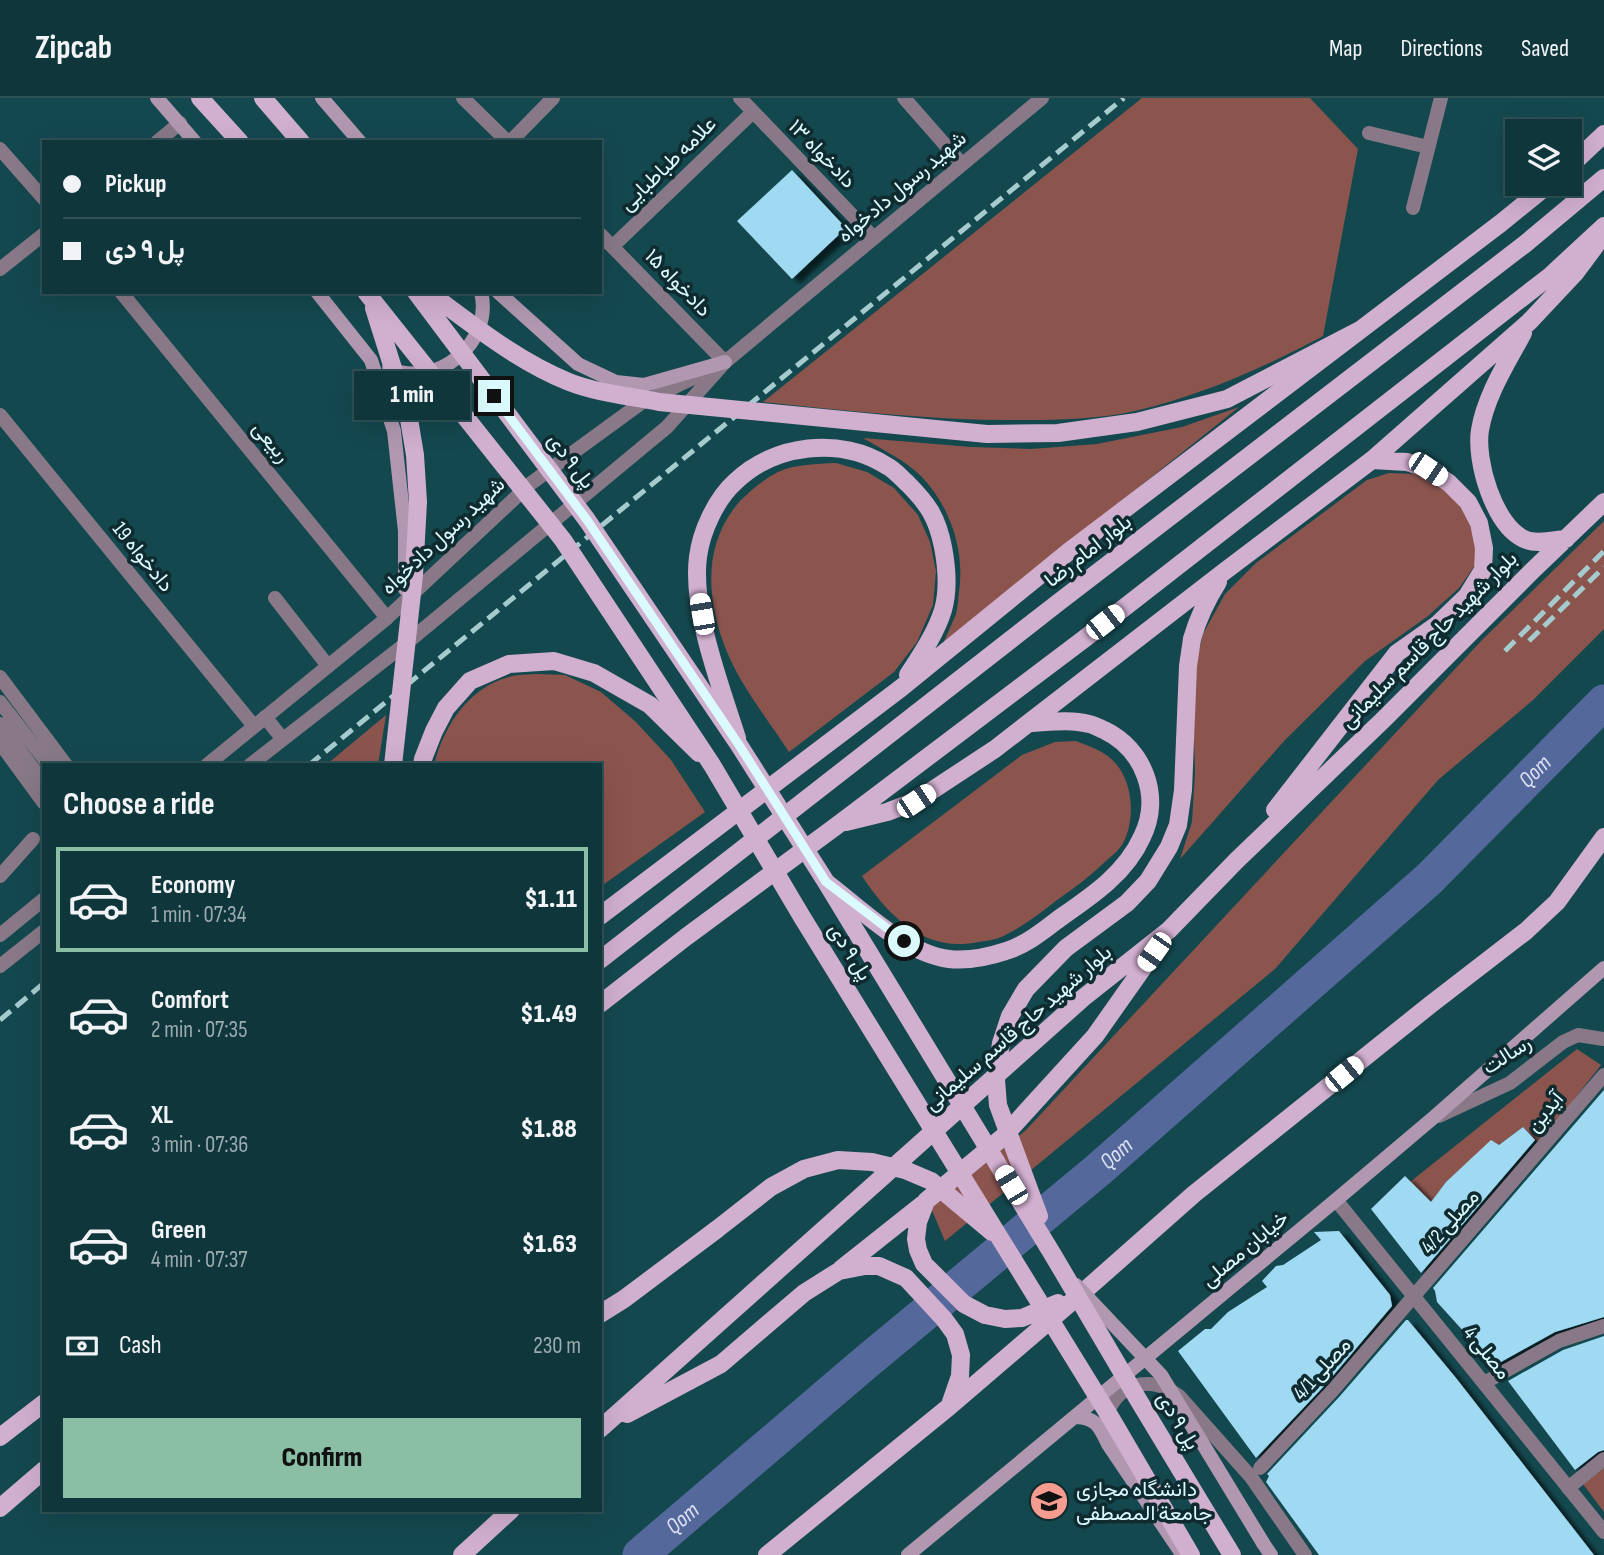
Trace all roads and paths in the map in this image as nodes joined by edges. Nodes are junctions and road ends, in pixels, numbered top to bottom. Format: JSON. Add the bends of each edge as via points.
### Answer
{"nodes":[{"id":1,"x":157,"y":98,"type":"edge"},
{"id":2,"x":200,"y":98,"type":"edge"},
{"id":3,"x":263,"y":98,"type":"edge"},
{"id":4,"x":322,"y":98,"type":"edge"},
{"id":5,"x":463,"y":98,"type":"edge"},
{"id":6,"x":553,"y":98,"type":"edge"},
{"id":7,"x":740,"y":98,"type":"edge"},
{"id":8,"x":904,"y":98,"type":"edge"},
{"id":9,"x":1042,"y":98,"type":"edge"},
{"id":10,"x":1441,"y":98,"type":"edge"},
{"id":11,"x":752,"y":112,"type":"junction"},
{"id":12,"x":180,"y":123,"type":"junction"},
{"id":13,"x":1369,"y":133,"type":"dead end"},
{"id":14,"x":1604,"y":134,"type":"edge"},
{"id":15,"x":159,"y":140,"type":"edge"},
{"id":16,"x":193,"y":140,"type":"edge"},
{"id":17,"x":238,"y":140,"type":"edge"},
{"id":18,"x":299,"y":140,"type":"edge"},
{"id":19,"x":358,"y":140,"type":"edge"},
{"id":20,"x":507,"y":140,"type":"edge"},
{"id":21,"x":511,"y":140,"type":"edge"},
{"id":22,"x":1427,"y":148,"type":"junction"},
{"id":23,"x":0,"y":149,"type":"edge"},
{"id":24,"x":1582,"y":155,"type":"edge"},
{"id":25,"x":962,"y":164,"type":"junction"},
{"id":26,"x":1604,"y":178,"type":"edge"},
{"id":27,"x":1535,"y":196,"type":"edge"},
{"id":28,"x":42,"y":197,"type":"edge"},
{"id":29,"x":1413,"y":208,"type":"dead end"},
{"id":30,"x":1604,"y":226,"type":"edge"},
{"id":31,"x":1604,"y":235,"type":"edge"},
{"id":32,"x":42,"y":236,"type":"edge"},
{"id":33,"x":602,"y":236,"type":"edge"},
{"id":34,"x":874,"y":238,"type":"junction"},
{"id":35,"x":613,"y":246,"type":"junction"},
{"id":36,"x":0,"y":269,"type":"edge"},
{"id":37,"x":123,"y":294,"type":"edge"},
{"id":38,"x":319,"y":294,"type":"edge"},
{"id":39,"x":418,"y":294,"type":"edge"},
{"id":40,"x":431,"y":294,"type":"edge"},
{"id":41,"x":482,"y":294,"type":"edge"},
{"id":42,"x":500,"y":294,"type":"edge"},
{"id":43,"x":368,"y":295,"type":"edge"},
{"id":44,"x":1529,"y":322,"type":"junction"},
{"id":45,"x":1358,"y":331,"type":"junction"},
{"id":46,"x":371,"y":360,"type":"junction"},
{"id":47,"x":725,"y":362,"type":"junction"},
{"id":48,"x":0,"y":415,"type":"edge"},
{"id":49,"x":1372,"y":460,"type":"junction"},
{"id":50,"x":1604,"y":502,"type":"edge"},
{"id":51,"x":1566,"y":539,"type":"junction"},
{"id":52,"x":1225,"y":571,"type":"junction"},
{"id":53,"x":275,"y":598,"type":"dead end"},
{"id":54,"x":405,"y":601,"type":"junction"},
{"id":55,"x":387,"y":618,"type":"junction"},
{"id":56,"x":328,"y":666,"type":"junction"},
{"id":57,"x":0,"y":677,"type":"edge"},
{"id":58,"x":901,"y":688,"type":"junction"},
{"id":59,"x":0,"y":702,"type":"edge"},
{"id":60,"x":259,"y":722,"type":"junction"},
{"id":61,"x":1031,"y":723,"type":"junction"},
{"id":62,"x":0,"y":724,"type":"edge"},
{"id":63,"x":282,"y":738,"type":"junction"},
{"id":64,"x":0,"y":743,"type":"edge"},
{"id":65,"x":739,"y":745,"type":"junction"},
{"id":66,"x":47,"y":763,"type":"edge"},
{"id":67,"x":64,"y":763,"type":"edge"},
{"id":68,"x":209,"y":763,"type":"edge"},
{"id":69,"x":252,"y":763,"type":"edge"},
{"id":70,"x":393,"y":763,"type":"edge"},
{"id":71,"x":422,"y":763,"type":"edge"},
{"id":72,"x":712,"y":765,"type":"junction"},
{"id":73,"x":42,"y":780,"type":"edge"},
{"id":74,"x":42,"y":800,"type":"edge"},
{"id":75,"x":839,"y":824,"type":"junction"},
{"id":76,"x":1604,"y":837,"type":"edge"},
{"id":77,"x":33,"y":839,"type":"dead end"},
{"id":78,"x":1237,"y":860,"type":"junction"},
{"id":79,"x":0,"y":876,"type":"edge"},
{"id":80,"x":826,"y":882,"type":"junction"},
{"id":81,"x":638,"y":887,"type":"junction"},
{"id":82,"x":602,"y":899,"type":"edge"},
{"id":83,"x":42,"y":901,"type":"edge"},
{"id":84,"x":602,"y":914,"type":"edge"},
{"id":85,"x":1169,"y":930,"type":"junction"},
{"id":86,"x":42,"y":933,"type":"edge"},
{"id":87,"x":0,"y":935,"type":"edge"},
{"id":88,"x":602,"y":958,"type":"edge"},
{"id":89,"x":0,"y":966,"type":"edge"},
{"id":90,"x":1604,"y":968,"type":"edge"},
{"id":91,"x":602,"y":1002,"type":"edge"},
{"id":92,"x":1604,"y":1039,"type":"edge"},
{"id":93,"x":1604,"y":1075,"type":"edge"},
{"id":94,"x":1433,"y":1118,"type":"junction"},
{"id":95,"x":1518,"y":1176,"type":"joint"},
{"id":96,"x":1336,"y":1200,"type":"junction"},
{"id":97,"x":926,"y":1202,"type":"junction"},
{"id":98,"x":1004,"y":1242,"type":"junction"},
{"id":99,"x":1054,"y":1255,"type":"junction"},
{"id":100,"x":839,"y":1271,"type":"junction"},
{"id":101,"x":1063,"y":1271,"type":"junction"},
{"id":102,"x":1090,"y":1286,"type":"junction"},
{"id":103,"x":1414,"y":1296,"type":"junction"},
{"id":104,"x":602,"y":1313,"type":"edge"},
{"id":105,"x":1604,"y":1326,"type":"edge"},
{"id":106,"x":1484,"y":1383,"type":"junction"},
{"id":107,"x":42,"y":1394,"type":"edge"},
{"id":108,"x":1097,"y":1399,"type":"junction"},
{"id":109,"x":42,"y":1405,"type":"edge"},
{"id":110,"x":950,"y":1406,"type":"junction"},
{"id":111,"x":1077,"y":1417,"type":"junction"},
{"id":112,"x":25,"y":1418,"type":"junction"},
{"id":113,"x":602,"y":1427,"type":"edge"},
{"id":114,"x":602,"y":1427,"type":"edge"},
{"id":115,"x":1100,"y":1429,"type":"junction"},
{"id":116,"x":0,"y":1437,"type":"edge"},
{"id":117,"x":1108,"y":1444,"type":"junction"},
{"id":118,"x":1604,"y":1459,"type":"edge"},
{"id":119,"x":1260,"y":1468,"type":"dead end"},
{"id":120,"x":42,"y":1472,"type":"edge"},
{"id":121,"x":1568,"y":1488,"type":"junction"},
{"id":122,"x":0,"y":1508,"type":"edge"},
{"id":123,"x":509,"y":1512,"type":"edge"},
{"id":124,"x":1604,"y":1532,"type":"edge"},
{"id":125,"x":1267,"y":1549,"type":"edge"},
{"id":126,"x":462,"y":1555,"type":"edge"},
{"id":127,"x":767,"y":1555,"type":"edge"},
{"id":128,"x":908,"y":1555,"type":"edge"},
{"id":129,"x":1182,"y":1555,"type":"edge"},
{"id":130,"x":1191,"y":1555,"type":"edge"},
{"id":131,"x":1232,"y":1555,"type":"edge"},
{"id":132,"x":1305,"y":1555,"type":"edge"}],
"edges":[{"from":1,"to":12,"type":"main road"},
{"from":2,"to":17,"type":"main road"},
{"from":3,"to":18,"type":"main road"},
{"from":4,"to":19,"type":"main road"},
{"from":5,"to":20,"type":"street"},
{"from":6,"to":21,"type":"street"},
{"from":7,"to":11,"type":"street","name":"دادخواه ۱۳"},
{"from":8,"to":25,"type":"street"},
{"from":9,"to":25,"type":"street","name":"شهید رسول دادخواه"},
{"from":10,"to":22,"type":"street"},
{"from":11,"to":34,"type":"street","name":"دادخواه ۱۳"},
{"from":11,"to":35,"type":"street","name":"علامه طباطبایی"},
{"from":12,"to":15,"type":"street"},
{"from":12,"to":16,"type":"main road"},
{"from":13,"to":22,"type":"street"},
{"from":14,"to":24,"type":"main road"},
{"from":22,"to":29,"type":"street"},
{"from":23,"to":28,"type":"street"},
{"from":25,"to":34,"type":"street","name":"شهید رسول دادخواه"},
{"from":26,"to":88,"type":"main road","name":"بلوار امام رضا","via":[[1525,244]]},
{"from":27,"to":45,"type":"main road"},
{"from":30,"to":75,"type":"main road","via":[[1539,285]]},
{"from":31,"to":44,"type":"main road"},
{"from":32,"to":36,"type":"street"},
{"from":33,"to":35,"type":"street","name":"دادخواه ۱۵"},
{"from":34,"to":47,"type":"street","name":"شهید رسول دادخواه"},
{"from":35,"to":47,"type":"street","name":"دادخواه ۱۵"},
{"from":37,"to":55,"type":"street","name":"ربیعی"},
{"from":38,"to":46,"type":"main road"},
{"from":39,"to":65,"type":"main road","name":"پل ۹ دی","bridge":true,"via":[[587,520]]},
{"from":40,"to":45,"type":"main road","bridge":true,"via":[[528,362],[571,383],[606,392],[659,402],[987,434],[1058,433],[1137,422],[1227,399]]},
{"from":41,"to":46,"type":"main road","via":[[478,334],[459,358],[431,373],[400,373]]},
{"from":42,"to":47,"type":"main road","via":[[579,364],[616,382],[644,386]]},
{"from":43,"to":70,"type":"main road","bridge":true,"via":[[408,419],[418,502]]},
{"from":43,"to":72,"type":"main road","name":"پل ۹ دی","bridge":true,"via":[[563,540]]},
{"from":44,"to":49,"type":"main road"},
{"from":44,"to":51,"type":"main road","via":[[1490,395],[1480,431],[1481,465],[1489,494],[1515,534],[1539,542]]},
{"from":45,"to":58,"type":"main road","via":[[1067,552]]},
{"from":46,"to":54,"type":"main road","via":[[394,431],[405,531]]},
{"from":47,"to":54,"type":"street","name":"شهید رسول دادخواه","via":[[641,403],[530,484]]},
{"from":47,"to":63,"type":"street","name":"شهید رسول دادخواه","via":[[667,427],[409,641]]},
{"from":48,"to":60,"type":"street","name":"دادخواه 19"},
{"from":49,"to":52,"type":"main road"},
{"from":49,"to":78,"type":"main road","via":[[1407,462],[1449,483],[1468,502],[1479,523],[1483,570],[1466,596],[1438,624],[1397,653]]},
{"from":50,"to":51,"type":"main road","name":"بلوار شهید حاج قاسم سلیمانی"},
{"from":51,"to":78,"type":"main road","name":"بلوار شهید حاج قاسم سلیمانی"},
{"from":52,"to":61,"type":"main road"},
{"from":52,"to":99,"type":"main road","bridge":true,"via":[[1205,603],[1192,639],[1183,790],[1169,847],[1149,881],[1127,903],[1066,948],[1026,989],[1001,1043],[998,1105]]},
{"from":53,"to":56,"type":"street"},
{"from":54,"to":55,"type":"street","name":"شهید رسول دادخواه"},
{"from":55,"to":56,"type":"street","name":"شهید رسول دادخواه"},
{"from":56,"to":60,"type":"street","name":"شهید رسول دادخواه"},
{"from":57,"to":67,"type":"street"},
{"from":58,"to":65,"type":"main road","bridge":true,"via":[[928,645],[946,592],[947,567],[931,509],[888,466],[861,453],[834,447],[781,454],[734,482],[704,531],[698,558],[707,640]]},
{"from":58,"to":81,"type":"main road"},
{"from":59,"to":66,"type":"street"},
{"from":60,"to":63,"type":"street","name":"دادخواه 19"},
{"from":60,"to":68,"type":"street","name":"شهید رسول دادخواه"},
{"from":61,"to":75,"type":"main road","via":[[916,801]]},
{"from":61,"to":80,"type":"main road","via":[[1091,724],[1111,733],[1139,760],[1149,783],[1151,805],[1143,836],[1128,862],[1094,894],[1008,951],[975,959],[948,959],[918,950]]},
{"from":62,"to":73,"type":"street"},
{"from":63,"to":69,"type":"street","name":"شهید رسول دادخواه"},
{"from":64,"to":74,"type":"street"},
{"from":65,"to":80,"type":"main road","name":"پل ۹ دی","bridge":true},
{"from":71,"to":72,"type":"main road","bridge":true,"via":[[446,708],[470,681],[509,664],[554,661],[594,673],[650,705]]},
{"from":72,"to":98,"type":"main road","name":"پل ۹ دی","bridge":true},
{"from":75,"to":91,"type":"main road"},
{"from":76,"to":102,"type":"main road","via":[[1557,902],[1525,932],[1194,1194]]},
{"from":77,"to":79,"type":"street"},
{"from":78,"to":85,"type":"main road","name":"بلوار شهید حاج قاسم سلیمانی"},
{"from":80,"to":99,"type":"main road","name":"پل ۹ دی","bridge":true},
{"from":81,"to":82,"type":"main road"},
{"from":81,"to":84,"type":"main road"},
{"from":83,"to":87,"type":"street"},
{"from":85,"to":97,"type":"main road","via":[[1095,1036],[1003,1137]]},
{"from":85,"to":113,"type":"main road","name":"بلوار شهید حاج قاسم سلیمانی","via":[[1083,998]]},
{"from":86,"to":89,"type":"street"},
{"from":90,"to":94,"type":"main road","name":"خیابان مصلی"},
{"from":92,"to":94,"type":"street","name":"رسالت","via":[[1578,1035],[1510,1083]]},
{"from":93,"to":95,"type":"street","name":"آیدین"},
{"from":94,"to":96,"type":"main road","name":"خیابان مصلی"},
{"from":95,"to":103,"type":"street","name":"مصلی 4/2"},
{"from":96,"to":103,"type":"street","name":"مصلی 4"},
{"from":96,"to":108,"type":"main road","name":"خیابان مصلی"},
{"from":97,"to":100,"type":"main road"},
{"from":97,"to":102,"type":"main road","via":[[916,1239],[925,1264],[964,1304],[985,1315],[1022,1318]]},
{"from":98,"to":104,"type":"main road","bridge":true,"via":[[931,1181],[872,1161],[838,1160],[771,1187]]},
{"from":98,"to":130,"type":"main road","name":"پل ۹ دی","bridge":true},
{"from":99,"to":101,"type":"main road","name":"پل ۹ دی","bridge":true},
{"from":100,"to":110,"type":"main road","via":[[879,1266],[906,1278],[944,1319],[961,1355]]},
{"from":100,"to":114,"type":"main road","via":[[804,1293],[722,1364]]},
{"from":101,"to":125,"type":"main road","bridge":true,"via":[[1161,1375]]},
{"from":101,"to":131,"type":"main road","name":"پل ۹ دی","bridge":true},
{"from":102,"to":110,"type":"main road"},
{"from":103,"to":106,"type":"street","name":"مصلی 4"},
{"from":103,"to":119,"type":"street","name":"مصلی 4/1"},
{"from":105,"to":106,"type":"street","via":[[1559,1341]]},
{"from":106,"to":121,"type":"street","name":"مصلی 4"},
{"from":107,"to":112,"type":"street"},
{"from":108,"to":111,"type":"main road","name":"خیابان مصلی"},
{"from":108,"to":115,"type":"main road"},
{"from":109,"to":112,"type":"main road"},
{"from":110,"to":127,"type":"main road"},
{"from":111,"to":115,"type":"main road","via":[[1091,1419]]},
{"from":111,"to":128,"type":"main road","name":"خیابان مصلی"},
{"from":112,"to":116,"type":"main road"},
{"from":115,"to":117,"type":"main road"},
{"from":117,"to":129,"type":"main road"},
{"from":117,"to":132,"type":"street","via":[[1105,1423],[1119,1395],[1139,1385],[1171,1390],[1251,1477]]},
{"from":118,"to":121,"type":"street"},
{"from":120,"to":122,"type":"main road"},
{"from":121,"to":124,"type":"street","name":"مصلی 4"},
{"from":123,"to":126,"type":"main road"}]}
